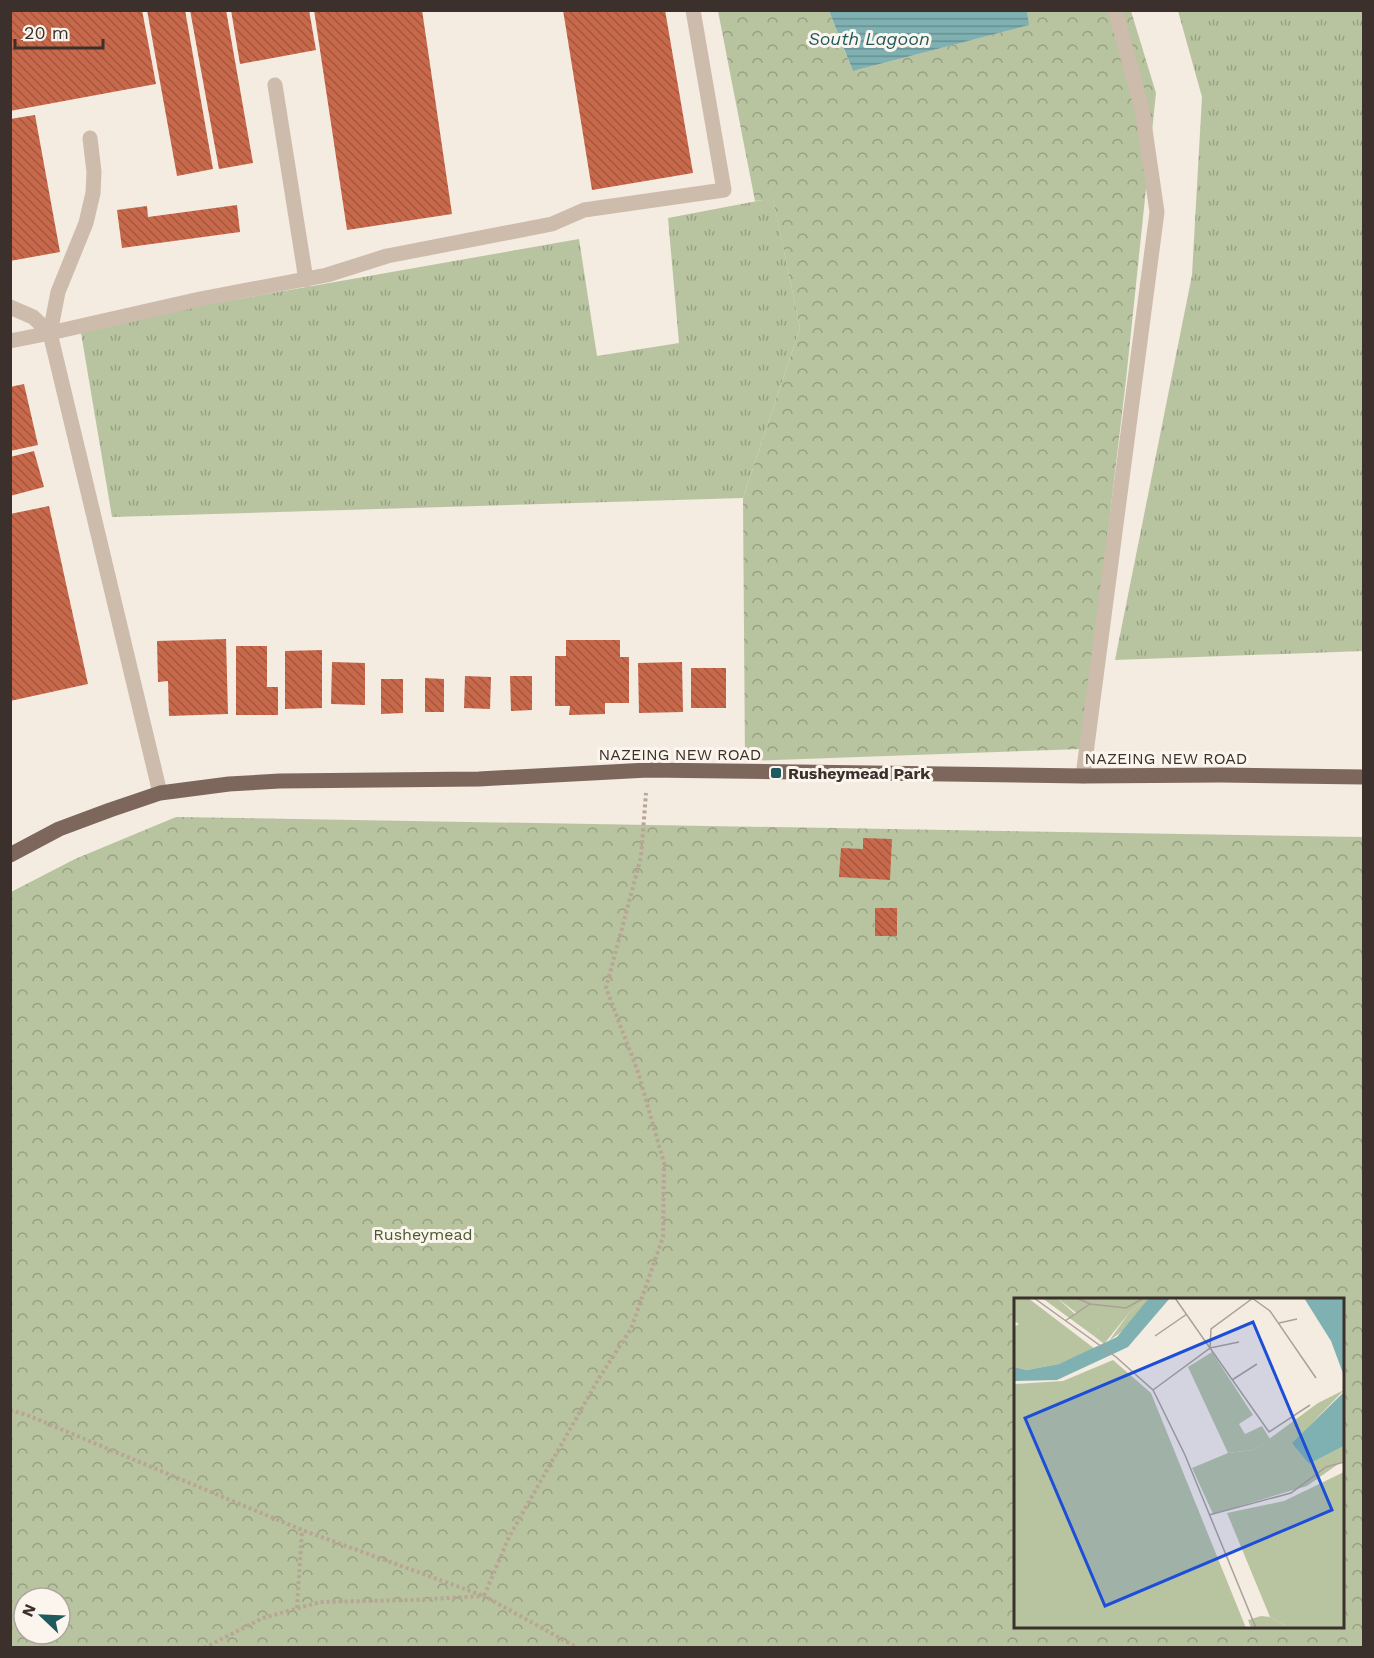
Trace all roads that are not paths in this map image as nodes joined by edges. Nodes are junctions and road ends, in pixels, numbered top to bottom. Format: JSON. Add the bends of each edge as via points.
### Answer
{"nodes":[{"id":1,"x":693,"y":10,"type":"edge"},
{"id":2,"x":1115,"y":10,"type":"edge"},
{"id":3,"x":275,"y":85,"type":"dead end"},
{"id":4,"x":90,"y":138,"type":"dead end"},
{"id":5,"x":306,"y":280,"type":"junction"},
{"id":6,"x":10,"y":307,"type":"edge"},
{"id":7,"x":50,"y":333,"type":"junction"},
{"id":8,"x":10,"y":341,"type":"edge"},
{"id":9,"x":1083,"y":776,"type":"junction"},
{"id":10,"x":1364,"y":777,"type":"edge"},
{"id":11,"x":160,"y":793,"type":"junction"},
{"id":12,"x":10,"y":855,"type":"edge"}],
"edges":[{"from":1,"to":5,"type":"lane","via":[[724,190],[584,210],[552,224],[387,256]]},
{"from":2,"to":9,"type":"lane","via":[[1142,109],[1156,212]]},
{"from":3,"to":5,"type":"lane"},
{"from":4,"to":7,"type":"lane","via":[[93,193],[58,292]]},
{"from":5,"to":7,"type":"lane"},
{"from":6,"to":7,"type":"lane","via":[[33,317]]},
{"from":7,"to":8,"type":"lane"},
{"from":7,"to":11,"type":"lane"},
{"from":9,"to":10,"type":"main road","name":"NAZEING NEW ROAD"},
{"from":9,"to":11,"type":"main road","name":"NAZEING NEW ROAD","via":[[648,770],[280,781]]},
{"from":11,"to":12,"type":"main road","name":"NAZEING NEW ROAD","via":[[59,829]]}]}
